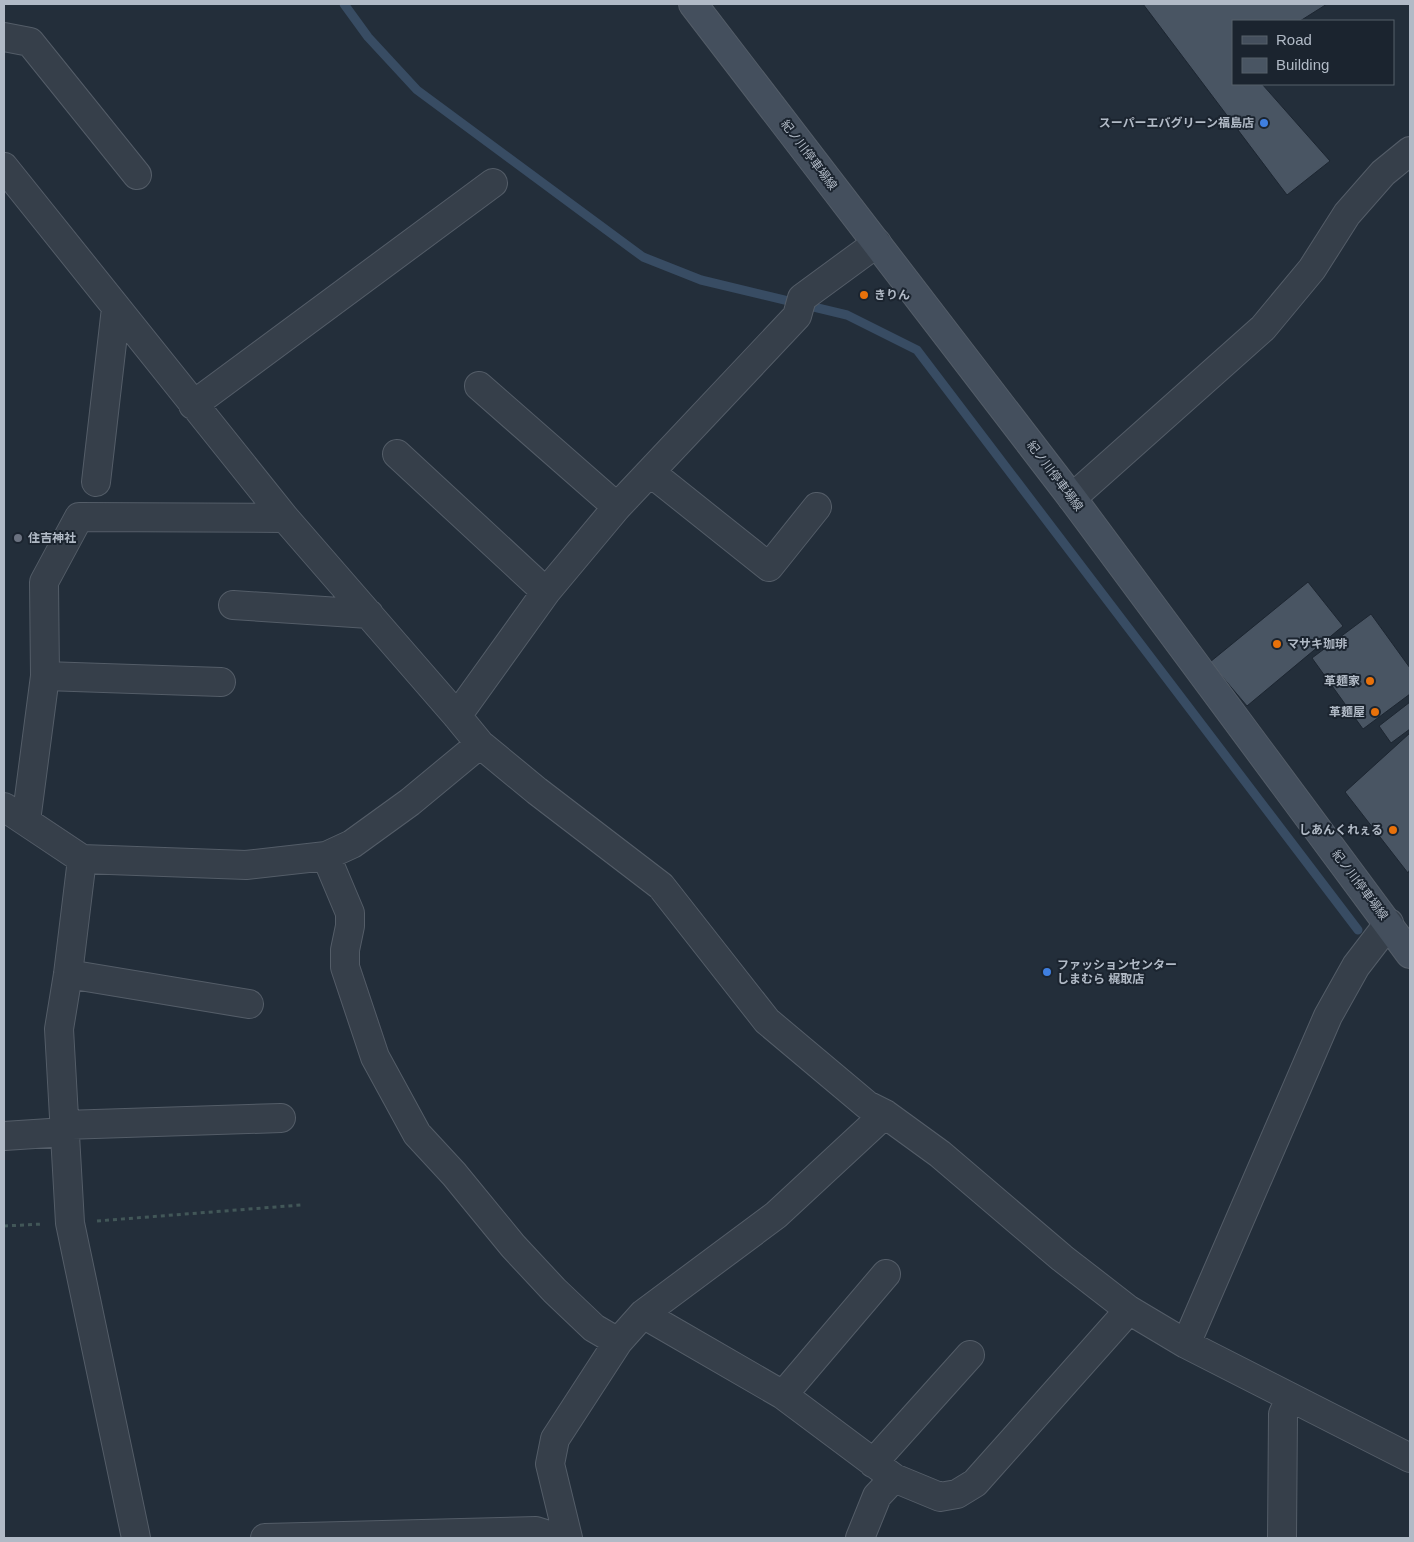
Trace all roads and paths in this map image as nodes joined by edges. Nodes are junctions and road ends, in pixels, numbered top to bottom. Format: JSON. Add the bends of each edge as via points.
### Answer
{"nodes":[{"id":1,"x":693,"y":4,"type":"edge"},
{"id":2,"x":4,"y":37,"type":"edge"},
{"id":3,"x":1410,"y":151,"type":"edge"},
{"id":4,"x":138,"y":175,"type":"dead end"},
{"id":5,"x":5,"y":176,"type":"edge"},
{"id":6,"x":493,"y":183,"type":"dead end"},
{"id":7,"x":877,"y":243,"type":"junction"},
{"id":8,"x":116,"y":308,"type":"junction"},
{"id":9,"x":480,"y":386,"type":"dead end"},
{"id":10,"x":193,"y":405,"type":"junction"},
{"id":11,"x":397,"y":454,"type":"dead end"},
{"id":12,"x":650,"y":472,"type":"junction"},
{"id":13,"x":96,"y":482,"type":"dead end"},
{"id":14,"x":1072,"y":498,"type":"junction"},
{"id":15,"x":618,"y":507,"type":"junction"},
{"id":16,"x":817,"y":507,"type":"dead end"},
{"id":17,"x":285,"y":518,"type":"junction"},
{"id":18,"x":546,"y":592,"type":"junction"},
{"id":19,"x":233,"y":605,"type":"dead end"},
{"id":20,"x":369,"y":614,"type":"junction"},
{"id":21,"x":45,"y":676,"type":"junction"},
{"id":22,"x":221,"y":682,"type":"dead end"},
{"id":23,"x":458,"y":716,"type":"junction"},
{"id":24,"x":480,"y":744,"type":"junction"},
{"id":25,"x":15,"y":814,"type":"edge"},
{"id":26,"x":326,"y":856,"type":"junction"},
{"id":27,"x":82,"y":859,"type":"junction"},
{"id":28,"x":1403,"y":941,"type":"edge"},
{"id":29,"x":68,"y":974,"type":"junction"},
{"id":30,"x":249,"y":1004,"type":"dead end"},
{"id":31,"x":885,"y":1114,"type":"junction"},
{"id":32,"x":281,"y":1118,"type":"dead end"},
{"id":33,"x":65,"y":1129,"type":"junction"},
{"id":34,"x":4,"y":1136,"type":"edge"},
{"id":35,"x":301,"y":1205,"type":"dead end"},
{"id":36,"x":70,"y":1223,"type":"junction"},
{"id":37,"x":4,"y":1226,"type":"edge"},
{"id":38,"x":886,"y":1274,"type":"dead end"},
{"id":39,"x":1129,"y":1310,"type":"junction"},
{"id":40,"x":643,"y":1314,"type":"junction"},
{"id":41,"x":618,"y":1342,"type":"junction"},
{"id":42,"x":1186,"y":1344,"type":"junction"},
{"id":43,"x":970,"y":1354,"type":"dead end"},
{"id":44,"x":783,"y":1395,"type":"junction"},
{"id":45,"x":1290,"y":1398,"type":"junction"},
{"id":46,"x":1410,"y":1458,"type":"edge"},
{"id":47,"x":884,"y":1471,"type":"junction"},
{"id":48,"x":136,"y":1538,"type":"edge"},
{"id":49,"x":265,"y":1538,"type":"edge"},
{"id":50,"x":558,"y":1538,"type":"edge"},
{"id":51,"x":568,"y":1538,"type":"edge"},
{"id":52,"x":860,"y":1538,"type":"edge"},
{"id":53,"x":1282,"y":1538,"type":"edge"}],
"edges":[{"from":1,"to":7,"type":"main road","name":"紀ノ川停車場線"},
{"from":2,"to":4,"type":"street","via":[[30,42]]},
{"from":3,"to":14,"type":"street","via":[[1383,173],[1347,214],[1312,269],[1263,328]]},
{"from":5,"to":8,"type":"street"},
{"from":6,"to":10,"type":"street"},
{"from":7,"to":12,"type":"street","via":[[799,307]]},
{"from":7,"to":14,"type":"main road","name":"紀ノ川停車場線"},
{"from":8,"to":10,"type":"street"},
{"from":8,"to":13,"type":"street"},
{"from":9,"to":15,"type":"street"},
{"from":10,"to":17,"type":"street"},
{"from":11,"to":18,"type":"street"},
{"from":12,"to":15,"type":"street"},
{"from":12,"to":16,"type":"street","via":[[769,567]]},
{"from":14,"to":28,"type":"main road","name":"紀ノ川停車場線"},
{"from":15,"to":18,"type":"street"},
{"from":17,"to":20,"type":"street"},
{"from":17,"to":21,"type":"street","via":[[79,517],[44,582]]},
{"from":18,"to":23,"type":"street"},
{"from":19,"to":20,"type":"street"},
{"from":20,"to":23,"type":"street"},
{"from":21,"to":22,"type":"street"},
{"from":21,"to":25,"type":"street"},
{"from":23,"to":24,"type":"street"},
{"from":24,"to":26,"type":"street","via":[[410,802],[352,844]]},
{"from":24,"to":31,"type":"street","via":[[661,886],[767,1021],[867,1105]]},
{"from":25,"to":27,"type":"street"},
{"from":26,"to":27,"type":"street","via":[[246,865]]},
{"from":26,"to":41,"type":"street","via":[[350,913],[344,967],[375,1058],[417,1134],[554,1290],[594,1328]]},
{"from":27,"to":29,"type":"street"},
{"from":28,"to":42,"type":"street","via":[[1356,966],[1328,1016]]},
{"from":29,"to":30,"type":"street"},
{"from":29,"to":33,"type":"street","via":[[59,1029]]},
{"from":31,"to":39,"type":"street","via":[[940,1154],[1062,1258]]},
{"from":31,"to":40,"type":"street","via":[[776,1215]]},
{"from":32,"to":33,"type":"street"},
{"from":33,"to":34,"type":"street"},
{"from":33,"to":36,"type":"street"},
{"from":35,"to":36,"type":"path"},
{"from":36,"to":37,"type":"path"},
{"from":36,"to":48,"type":"street"},
{"from":38,"to":44,"type":"street"},
{"from":39,"to":42,"type":"street"},
{"from":39,"to":47,"type":"street","via":[[975,1483],[957,1494],[940,1498]]},
{"from":40,"to":41,"type":"street"},
{"from":40,"to":44,"type":"street"},
{"from":41,"to":51,"type":"street","via":[[555,1439],[550,1464]]},
{"from":42,"to":45,"type":"street"},
{"from":43,"to":47,"type":"street"},
{"from":44,"to":47,"type":"street"},
{"from":45,"to":46,"type":"street"},
{"from":45,"to":53,"type":"street","via":[[1282,1414]]},
{"from":47,"to":52,"type":"street"},
{"from":49,"to":50,"type":"street","via":[[536,1531]]}]}
